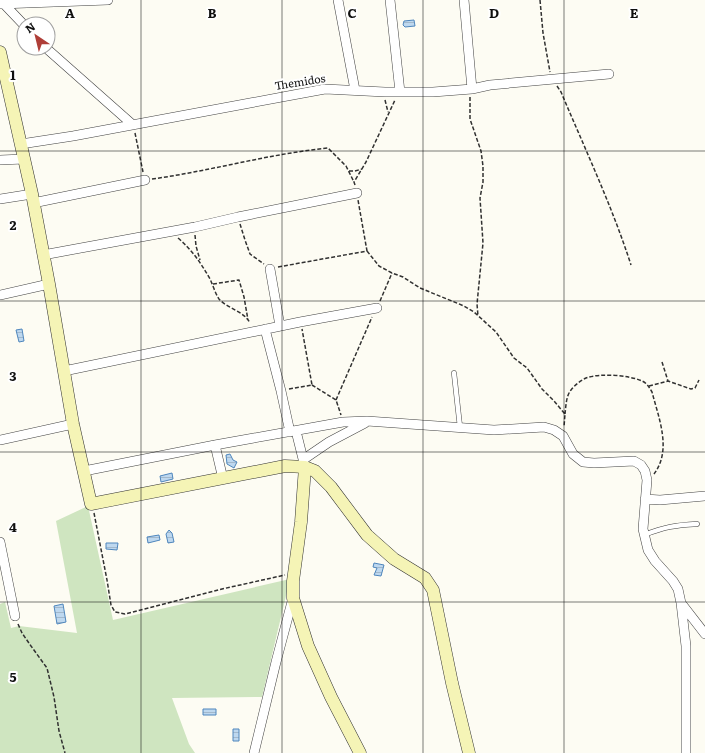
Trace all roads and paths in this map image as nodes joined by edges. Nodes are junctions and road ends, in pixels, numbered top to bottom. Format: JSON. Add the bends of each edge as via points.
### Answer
{"nodes":[{"id":1,"x":108,"y":0,"type":"edge"},
{"id":2,"x":338,"y":0,"type":"edge"},
{"id":3,"x":390,"y":0,"type":"edge"},
{"id":4,"x":464,"y":0,"type":"edge"},
{"id":5,"x":540,"y":0,"type":"edge"},
{"id":6,"x":2,"y":4,"type":"edge"},
{"id":7,"x":16,"y":17,"type":"edge"},
{"id":8,"x":0,"y":52,"type":"edge"},
{"id":9,"x":55,"y":56,"type":"edge"},
{"id":10,"x":609,"y":74,"type":"dead end"},
{"id":11,"x":552,"y":80,"type":"junction"},
{"id":12,"x":472,"y":89,"type":"junction"},
{"id":13,"x":355,"y":90,"type":"junction"},
{"id":14,"x":400,"y":92,"type":"junction"},
{"id":15,"x":133,"y":125,"type":"junction"},
{"id":16,"x":21,"y":144,"type":"junction"},
{"id":17,"x":24,"y":159,"type":"junction"},
{"id":18,"x":0,"y":160,"type":"edge"},
{"id":19,"x":362,"y":169,"type":"junction"},
{"id":20,"x":348,"y":171,"type":"junction"},
{"id":21,"x":145,"y":180,"type":"junction"},
{"id":22,"x":354,"y":182,"type":"junction"},
{"id":23,"x":357,"y":193,"type":"junction"},
{"id":24,"x":0,"y":199,"type":"edge"},
{"id":25,"x":32,"y":199,"type":"junction"},
{"id":26,"x":238,"y":217,"type":"junction"},
{"id":27,"x":195,"y":227,"type":"junction"},
{"id":28,"x":170,"y":232,"type":"junction"},
{"id":29,"x":367,"y":251,"type":"junction"},
{"id":30,"x":43,"y":255,"type":"junction"},
{"id":31,"x":201,"y":262,"type":"junction"},
{"id":32,"x":631,"y":265,"type":"dead end"},
{"id":33,"x":270,"y":269,"type":"junction"},
{"id":34,"x":392,"y":273,"type":"junction"},
{"id":35,"x":49,"y":284,"type":"junction"},
{"id":36,"x":212,"y":284,"type":"junction"},
{"id":37,"x":0,"y":295,"type":"edge"},
{"id":38,"x":377,"y":308,"type":"junction"},
{"id":39,"x":478,"y":316,"type":"junction"},
{"id":40,"x":248,"y":320,"type":"junction"},
{"id":41,"x":300,"y":322,"type":"junction"},
{"id":42,"x":280,"y":326,"type":"junction"},
{"id":43,"x":265,"y":329,"type":"junction"},
{"id":44,"x":254,"y":332,"type":"junction"},
{"id":45,"x":662,"y":362,"type":"dead end"},
{"id":46,"x":64,"y":371,"type":"junction"},
{"id":47,"x":454,"y":373,"type":"dead end"},
{"id":48,"x":699,"y":380,"type":"dead end"},
{"id":49,"x":668,"y":381,"type":"junction"},
{"id":50,"x":312,"y":384,"type":"junction"},
{"id":51,"x":649,"y":386,"type":"junction"},
{"id":52,"x":281,"y":391,"type":"junction"},
{"id":53,"x":336,"y":400,"type":"junction"},
{"id":54,"x":565,"y":414,"type":"junction"},
{"id":55,"x":343,"y":422,"type":"junction"},
{"id":56,"x":367,"y":422,"type":"junction"},
{"id":57,"x":74,"y":424,"type":"junction"},
{"id":58,"x":460,"y":427,"type":"junction"},
{"id":59,"x":293,"y":432,"type":"junction"},
{"id":60,"x":563,"y":436,"type":"junction"},
{"id":61,"x":0,"y":440,"type":"edge"},
{"id":62,"x":214,"y":445,"type":"junction"},
{"id":63,"x":304,"y":463,"type":"junction"},
{"id":64,"x":84,"y":471,"type":"junction"},
{"id":65,"x":223,"y":479,"type":"junction"},
{"id":66,"x":646,"y":485,"type":"junction"},
{"id":67,"x":705,"y":496,"type":"edge"},
{"id":68,"x":645,"y":498,"type":"junction"},
{"id":69,"x":92,"y":504,"type":"junction"},
{"id":70,"x":697,"y":524,"type":"dead end"},
{"id":71,"x":644,"y":535,"type":"junction"},
{"id":72,"x":0,"y":542,"type":"edge"},
{"id":73,"x":294,"y":573,"type":"junction"},
{"id":74,"x":293,"y":598,"type":"junction"},
{"id":75,"x":681,"y":603,"type":"junction"},
{"id":76,"x":15,"y":616,"type":"joint"},
{"id":77,"x":705,"y":634,"type":"edge"},
{"id":78,"x":65,"y":753,"type":"edge"},
{"id":79,"x":254,"y":753,"type":"edge"},
{"id":80,"x":360,"y":753,"type":"edge"},
{"id":81,"x":469,"y":753,"type":"edge"},
{"id":82,"x":686,"y":753,"type":"edge"}],
"edges":[{"from":1,"to":6,"type":"street"},
{"from":2,"to":13,"type":"street"},
{"from":3,"to":14,"type":"street"},
{"from":4,"to":12,"type":"street"},
{"from":5,"to":11,"type":"path"},
{"from":6,"to":7,"type":"street"},
{"from":8,"to":16,"type":"street"},
{"from":9,"to":15,"type":"street"},
{"from":10,"to":11,"type":"street","name":"Themidos"},
{"from":11,"to":12,"type":"street","name":"Themidos"},
{"from":11,"to":32,"type":"path","via":[[561,92],[605,195]]},
{"from":12,"to":14,"type":"street","name":"Themidos"},
{"from":12,"to":39,"type":"path","via":[[470,119],[481,151],[483,166],[480,198],[483,243]]},
{"from":13,"to":14,"type":"street","name":"Themidos"},
{"from":13,"to":15,"type":"street","name":"Themidos","via":[[325,89]]},
{"from":14,"to":19,"type":"path"},
{"from":15,"to":16,"type":"street","name":"Themidos"},
{"from":15,"to":21,"type":"path"},
{"from":16,"to":17,"type":"street"},
{"from":17,"to":18,"type":"street"},
{"from":17,"to":25,"type":"street"},
{"from":19,"to":20,"type":"path"},
{"from":19,"to":22,"type":"path"},
{"from":20,"to":21,"type":"path","via":[[328,148]]},
{"from":20,"to":22,"type":"path"},
{"from":21,"to":25,"type":"street"},
{"from":22,"to":23,"type":"path"},
{"from":23,"to":26,"type":"street"},
{"from":23,"to":29,"type":"path"},
{"from":24,"to":25,"type":"street"},
{"from":25,"to":30,"type":"street"},
{"from":26,"to":27,"type":"street"},
{"from":26,"to":33,"type":"path","via":[[250,254]]},
{"from":27,"to":28,"type":"street"},
{"from":27,"to":31,"type":"path","via":[[196,246]]},
{"from":28,"to":30,"type":"street"},
{"from":28,"to":31,"type":"path"},
{"from":29,"to":33,"type":"path"},
{"from":29,"to":34,"type":"path","via":[[379,266]]},
{"from":30,"to":35,"type":"street"},
{"from":31,"to":36,"type":"path"},
{"from":33,"to":42,"type":"street"},
{"from":34,"to":38,"type":"path"},
{"from":34,"to":39,"type":"path","via":[[464,306]]},
{"from":35,"to":37,"type":"street"},
{"from":35,"to":46,"type":"street"},
{"from":36,"to":40,"type":"path","via":[[219,298]]},
{"from":36,"to":40,"type":"path","via":[[239,280]]},
{"from":38,"to":41,"type":"street"},
{"from":38,"to":53,"type":"path"},
{"from":39,"to":54,"type":"path","via":[[496,332],[514,358],[527,368]]},
{"from":40,"to":44,"type":"path"},
{"from":41,"to":42,"type":"street"},
{"from":41,"to":50,"type":"path"},
{"from":42,"to":43,"type":"street"},
{"from":43,"to":44,"type":"street"},
{"from":43,"to":52,"type":"street"},
{"from":44,"to":46,"type":"street"},
{"from":45,"to":49,"type":"path"},
{"from":46,"to":57,"type":"street"},
{"from":47,"to":58,"type":"lane"},
{"from":48,"to":49,"type":"path","via":[[695,388],[691,389]]},
{"from":49,"to":51,"type":"path"},
{"from":50,"to":52,"type":"path"},
{"from":50,"to":53,"type":"path"},
{"from":51,"to":54,"type":"path","via":[[642,381],[621,376],[586,378],[570,391]]},
{"from":51,"to":66,"type":"path","via":[[659,422],[663,456],[660,467]]},
{"from":52,"to":59,"type":"street"},
{"from":53,"to":55,"type":"path"},
{"from":54,"to":60,"type":"path"},
{"from":55,"to":56,"type":"street"},
{"from":55,"to":59,"type":"street"},
{"from":56,"to":58,"type":"street"},
{"from":56,"to":63,"type":"street","via":[[329,442]]},
{"from":57,"to":61,"type":"street"},
{"from":57,"to":64,"type":"street"},
{"from":58,"to":60,"type":"street","via":[[494,430],[544,427]]},
{"from":59,"to":62,"type":"street"},
{"from":59,"to":63,"type":"street"},
{"from":60,"to":66,"type":"street","via":[[573,454],[584,462],[634,461],[641,465],[645,471]]},
{"from":62,"to":64,"type":"street"},
{"from":62,"to":65,"type":"street"},
{"from":63,"to":65,"type":"street"},
{"from":63,"to":73,"type":"street","via":[[301,522]]},
{"from":63,"to":81,"type":"street","via":[[331,487],[367,535],[394,559],[425,578],[433,590]]},
{"from":64,"to":69,"type":"street"},
{"from":65,"to":69,"type":"street"},
{"from":66,"to":68,"type":"street"},
{"from":67,"to":68,"type":"street","via":[[660,500]]},
{"from":68,"to":71,"type":"street"},
{"from":69,"to":73,"type":"path","via":[[111,605],[115,612],[125,614]]},
{"from":70,"to":71,"type":"lane","via":[[662,528]]},
{"from":71,"to":75,"type":"street","via":[[648,550],[678,589]]},
{"from":72,"to":76,"type":"street"},
{"from":73,"to":74,"type":"street"},
{"from":74,"to":79,"type":"street"},
{"from":74,"to":80,"type":"street","via":[[308,646]]},
{"from":75,"to":77,"type":"street"},
{"from":75,"to":82,"type":"street","via":[[686,646]]},
{"from":76,"to":78,"type":"path","via":[[22,633],[47,668]]}]}
